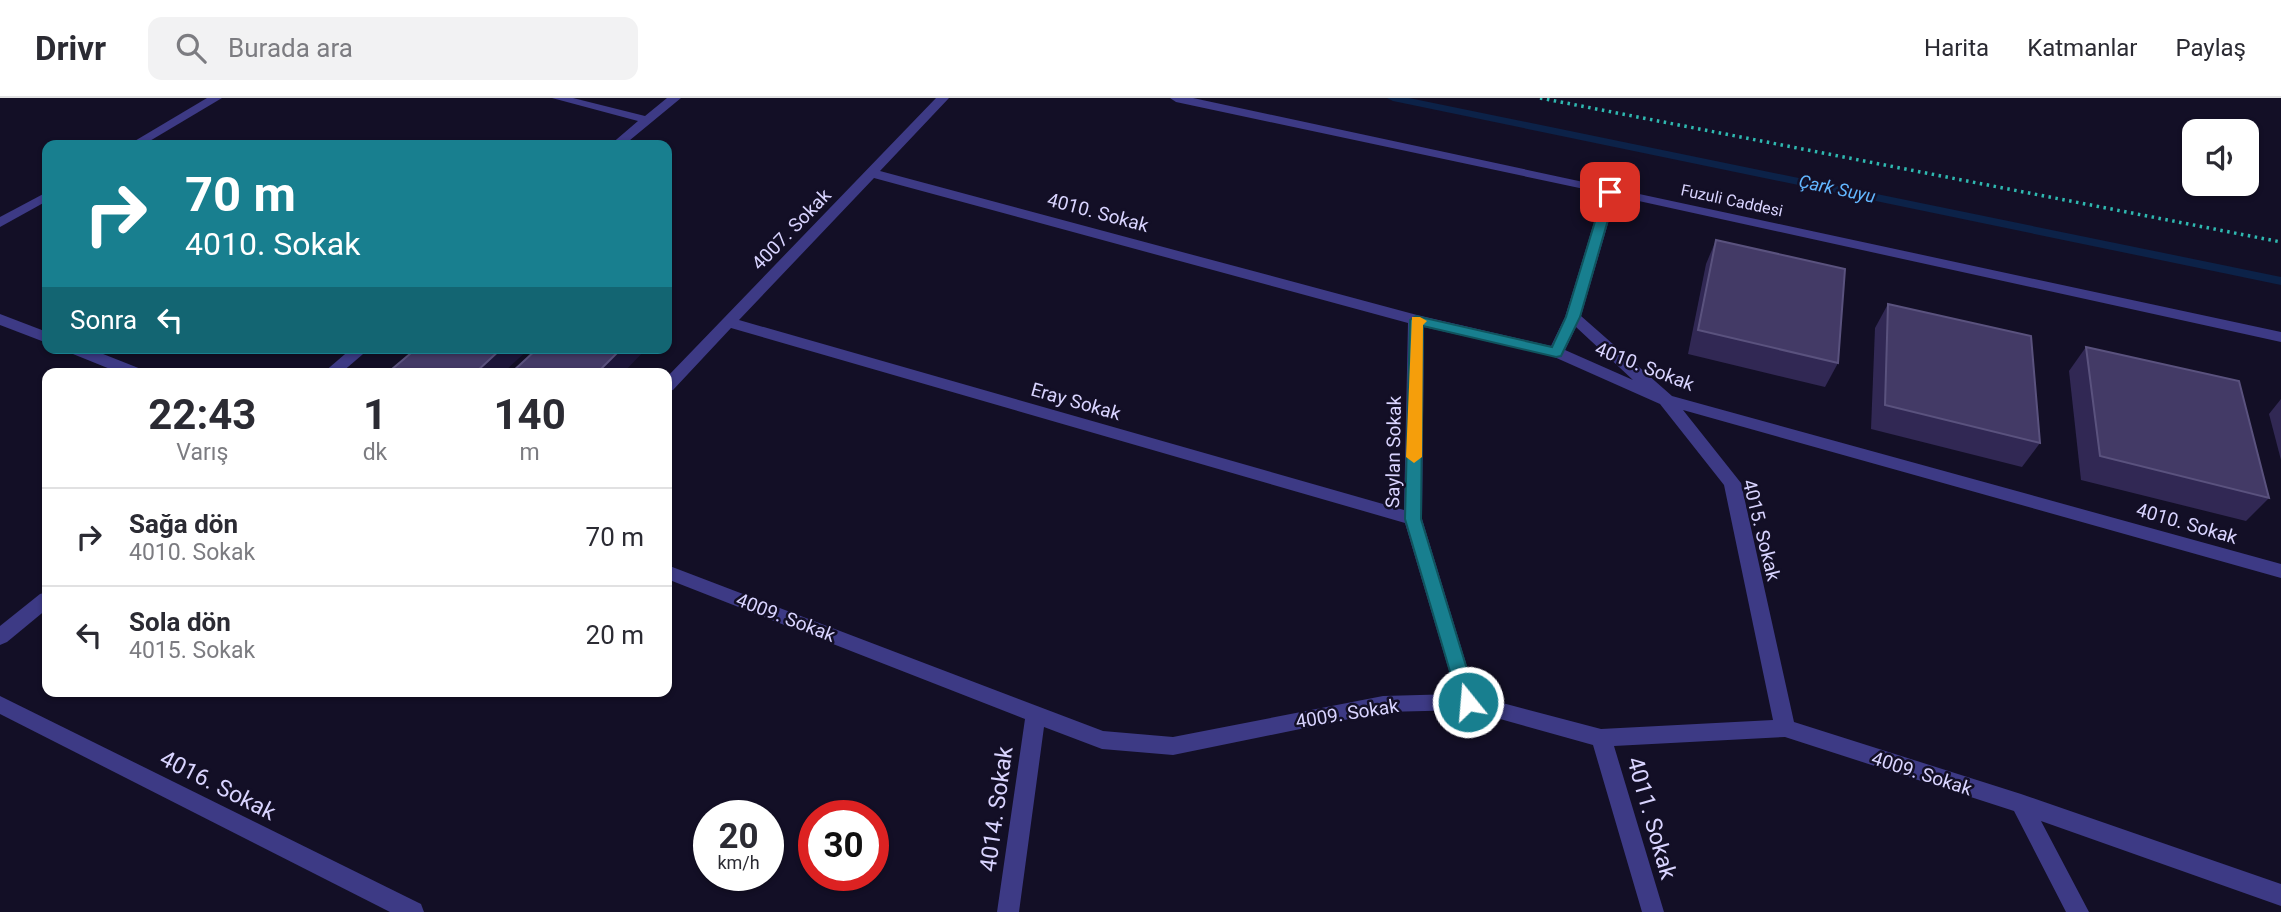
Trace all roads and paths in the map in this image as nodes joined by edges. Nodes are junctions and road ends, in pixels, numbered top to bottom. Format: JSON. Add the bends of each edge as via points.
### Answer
{"nodes":[{"id":1,"x":216,"y":98,"type":"edge"},
{"id":2,"x":558,"y":98,"type":"edge"},
{"id":3,"x":675,"y":98,"type":"edge"},
{"id":4,"x":943,"y":98,"type":"edge"},
{"id":5,"x":1176,"y":98,"type":"edge"},
{"id":6,"x":1540,"y":98,"type":"edge"},
{"id":7,"x":647,"y":120,"type":"junction"},
{"id":8,"x":143,"y":140,"type":"edge"},
{"id":9,"x":622,"y":140,"type":"edge"},
{"id":10,"x":871,"y":173,"type":"junction"},
{"id":11,"x":1610,"y":192,"type":"junction"},
{"id":12,"x":42,"y":199,"type":"edge"},
{"id":13,"x":0,"y":223,"type":"edge"},
{"id":14,"x":2281,"y":242,"type":"edge"},
{"id":15,"x":1573,"y":317,"type":"junction"},
{"id":16,"x":0,"y":319,"type":"edge"},
{"id":17,"x":1416,"y":320,"type":"junction"},
{"id":18,"x":728,"y":322,"type":"junction"},
{"id":19,"x":42,"y":336,"type":"edge"},
{"id":20,"x":2281,"y":337,"type":"edge"},
{"id":21,"x":1556,"y":352,"type":"junction"},
{"id":22,"x":88,"y":354,"type":"edge"},
{"id":23,"x":355,"y":354,"type":"edge"},
{"id":24,"x":123,"y":368,"type":"edge"},
{"id":25,"x":337,"y":368,"type":"edge"},
{"id":26,"x":672,"y":381,"type":"edge"},
{"id":27,"x":1666,"y":400,"type":"junction"},
{"id":28,"x":1413,"y":519,"type":"junction"},
{"id":29,"x":2281,"y":571,"type":"edge"},
{"id":30,"x":672,"y":574,"type":"edge"},
{"id":31,"x":42,"y":603,"type":"edge"},
{"id":32,"x":0,"y":637,"type":"edge"},
{"id":33,"x":1468,"y":702,"type":"junction"},
{"id":34,"x":0,"y":704,"type":"edge"},
{"id":35,"x":1036,"y":713,"type":"junction"},
{"id":36,"x":1785,"y":728,"type":"junction"},
{"id":37,"x":1601,"y":738,"type":"junction"},
{"id":38,"x":2021,"y":804,"type":"junction"},
{"id":39,"x":2281,"y":895,"type":"edge"},
{"id":40,"x":413,"y":912,"type":"edge"},
{"id":41,"x":1008,"y":912,"type":"edge"},
{"id":42,"x":1653,"y":912,"type":"edge"},
{"id":43,"x":2078,"y":912,"type":"edge"}],
"edges":[{"from":1,"to":8,"type":"street"},
{"from":2,"to":7,"type":"street"},
{"from":3,"to":7,"type":"street"},
{"from":4,"to":10,"type":"street","name":"4007. Sokak"},
{"from":5,"to":11,"type":"street","name":"Fuzuli Caddesi"},
{"from":6,"to":14,"type":"path"},
{"from":7,"to":9,"type":"street"},
{"from":10,"to":17,"type":"street","name":"4010. Sokak"},
{"from":10,"to":18,"type":"street","name":"4007. Sokak"},
{"from":11,"to":15,"type":"street"},
{"from":11,"to":20,"type":"street","name":"Fuzuli Caddesi"},
{"from":12,"to":13,"type":"street"},
{"from":15,"to":21,"type":"street"},
{"from":15,"to":27,"type":"street","name":"4015. Sokak"},
{"from":16,"to":19,"type":"street"},
{"from":17,"to":21,"type":"street","name":"4010. Sokak"},
{"from":17,"to":28,"type":"street","name":"Saylan Sokak"},
{"from":18,"to":26,"type":"street","name":"4007. Sokak"},
{"from":18,"to":28,"type":"street","name":"Eray Sokak"},
{"from":21,"to":27,"type":"street","name":"4010. Sokak"},
{"from":22,"to":24,"type":"street"},
{"from":23,"to":25,"type":"street"},
{"from":27,"to":29,"type":"street","name":"4010. Sokak"},
{"from":27,"to":36,"type":"street","name":"4015. Sokak","via":[[1732,483]]},
{"from":28,"to":33,"type":"street","name":"Saylan Sokak"},
{"from":30,"to":35,"type":"street","name":"4009. Sokak"},
{"from":31,"to":32,"type":"street"},
{"from":33,"to":35,"type":"street","name":"4009. Sokak","via":[[1383,704],[1173,746],[1102,740]]},
{"from":33,"to":37,"type":"street","name":"4009. Sokak"},
{"from":34,"to":40,"type":"street","name":"4016. Sokak"},
{"from":35,"to":41,"type":"street","name":"4014. Sokak"},
{"from":36,"to":37,"type":"street","name":"4009. Sokak"},
{"from":36,"to":38,"type":"street","name":"4009. Sokak"},
{"from":37,"to":42,"type":"street","name":"4011. Sokak"},
{"from":38,"to":39,"type":"street","name":"4009. Sokak"},
{"from":38,"to":43,"type":"street"}]}
